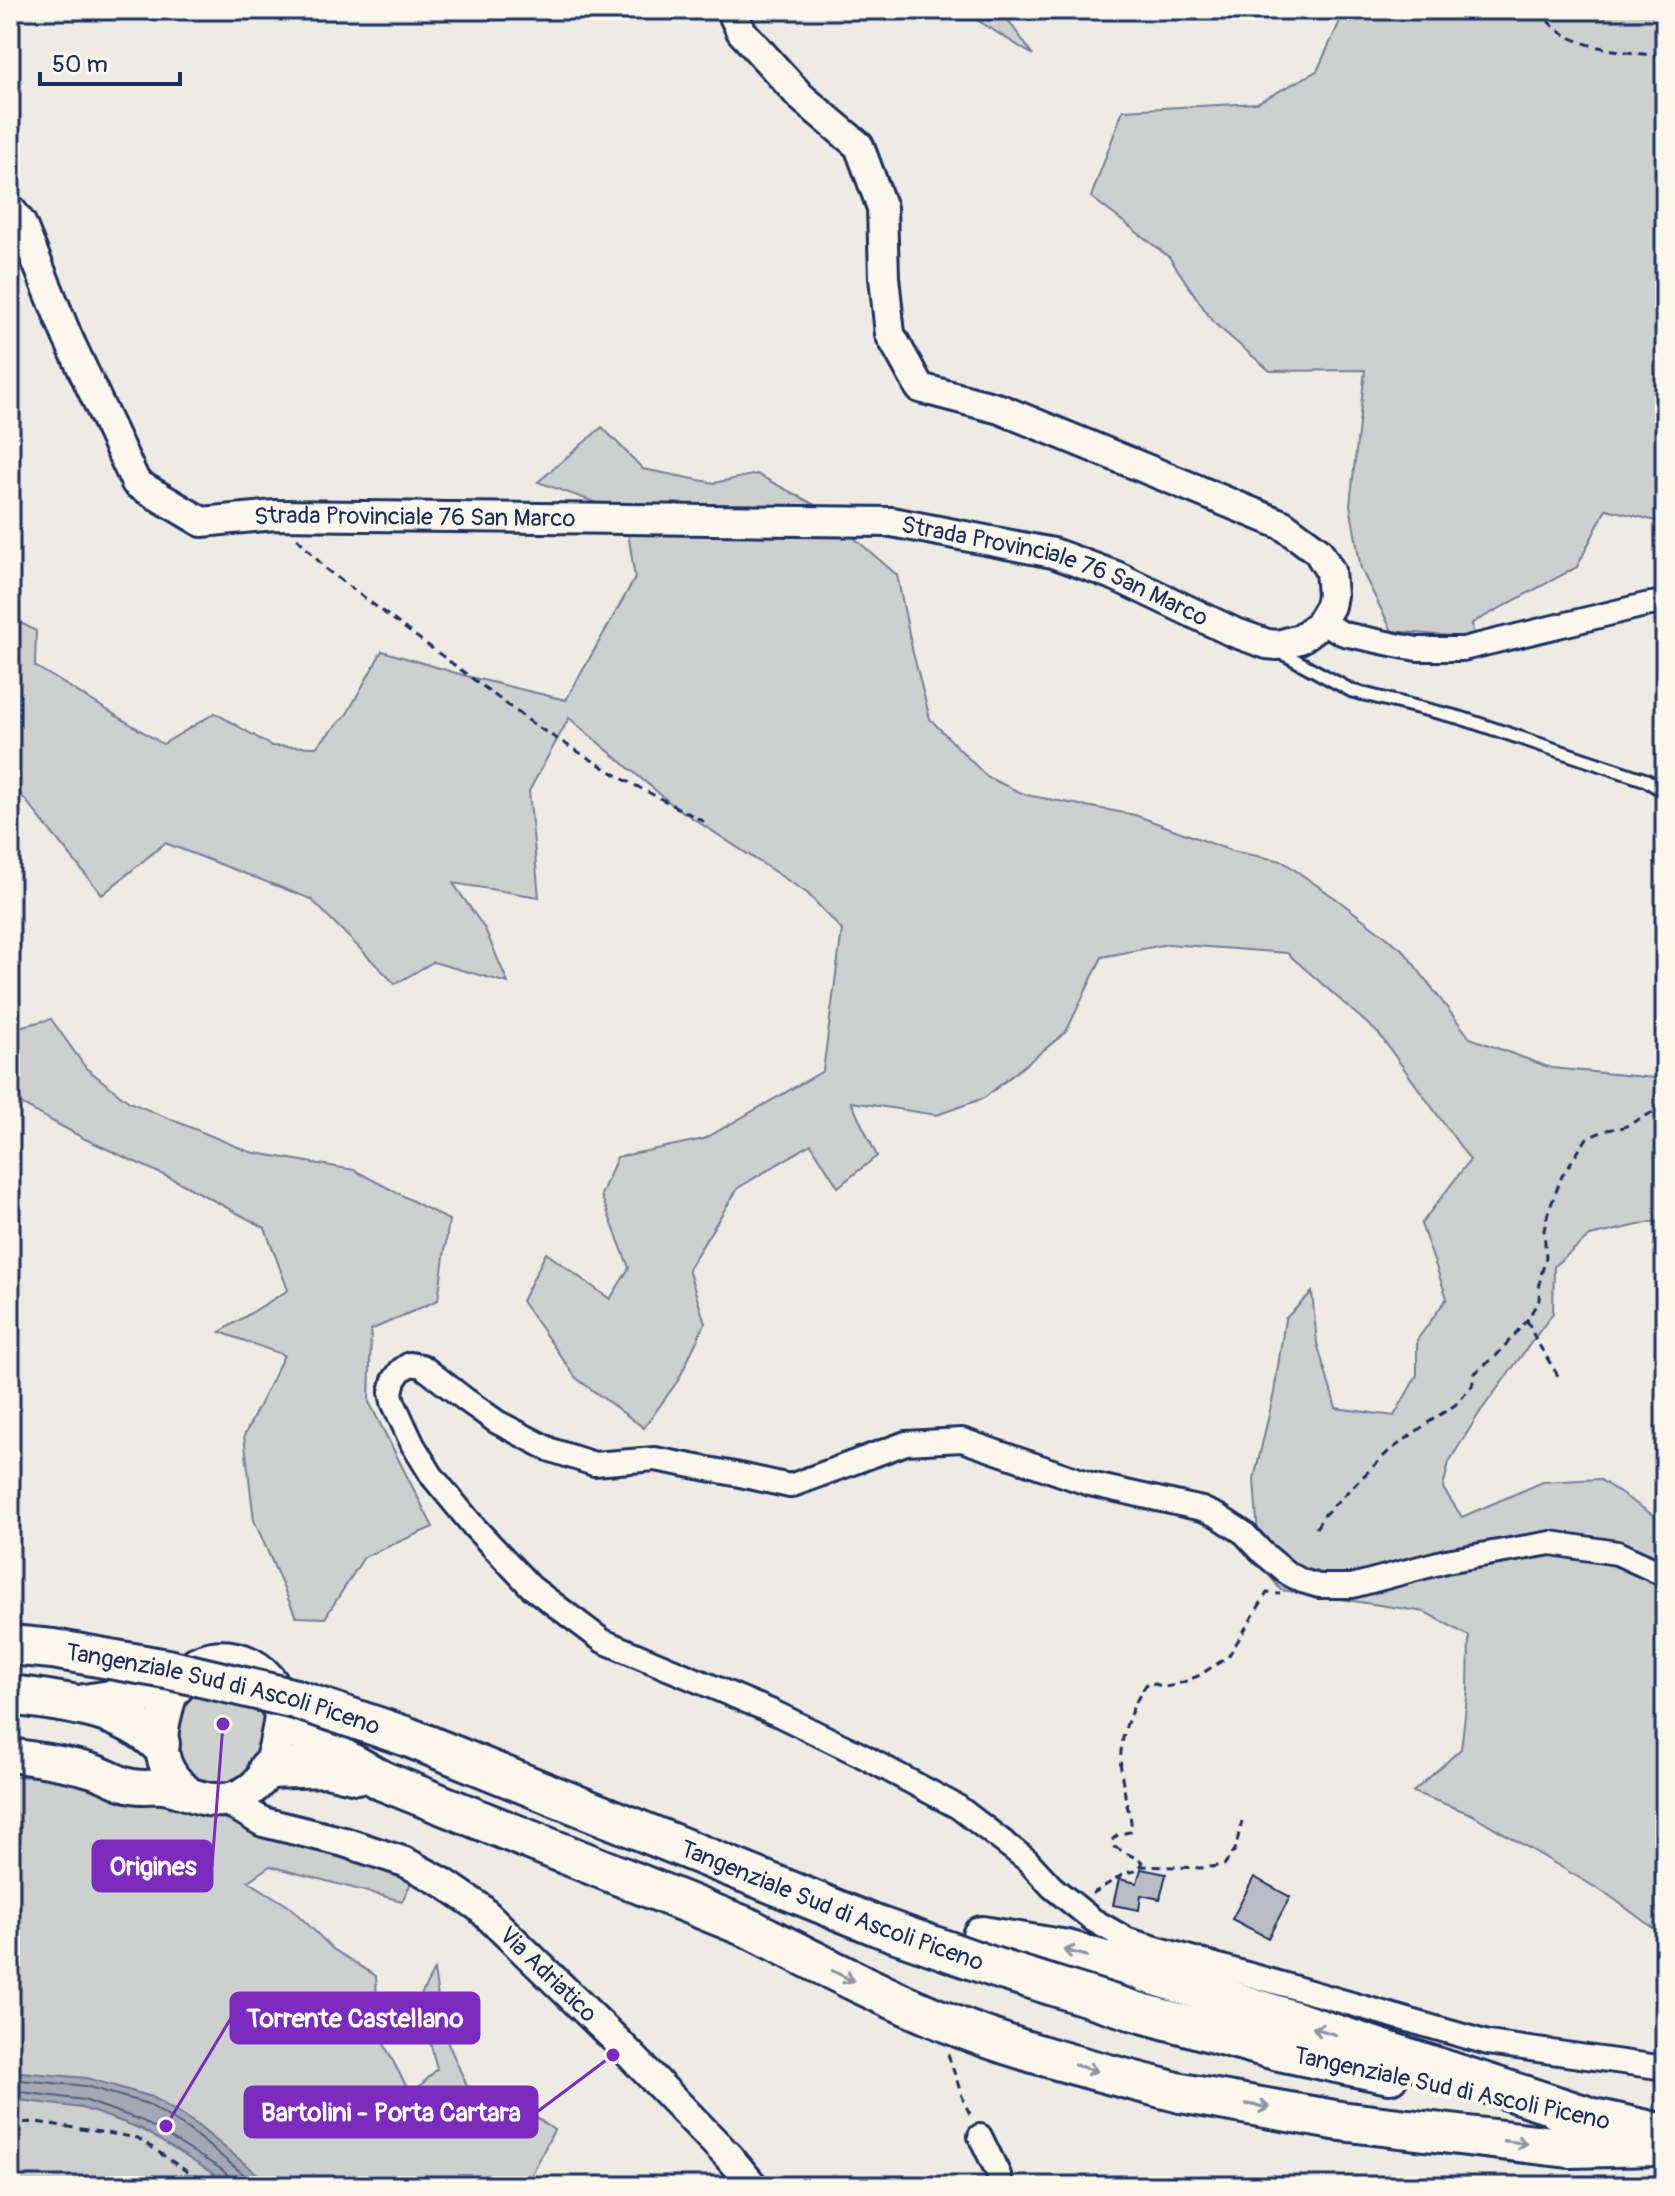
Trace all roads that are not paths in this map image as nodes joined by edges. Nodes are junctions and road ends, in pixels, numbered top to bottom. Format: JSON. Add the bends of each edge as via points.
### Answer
{"nodes":[{"id":1,"x":731,"y":10,"type":"edge"},
{"id":2,"x":10,"y":209,"type":"edge"},
{"id":3,"x":1665,"y":602,"type":"edge"},
{"id":4,"x":1321,"y":622,"type":"junction"},
{"id":5,"x":1267,"y":644,"type":"junction"},
{"id":6,"x":1665,"y":792,"type":"edge"},
{"id":7,"x":1665,"y":1575,"type":"edge"},
{"id":8,"x":10,"y":1645,"type":"edge"},
{"id":9,"x":175,"y":1685,"type":"junction"},
{"id":10,"x":10,"y":1695,"type":"edge"},
{"id":11,"x":81,"y":1704,"type":"junction"},
{"id":12,"x":280,"y":1705,"type":"junction"},
{"id":13,"x":160,"y":1744,"type":"junction"},
{"id":14,"x":10,"y":1755,"type":"edge"},
{"id":15,"x":96,"y":1772,"type":"junction"},
{"id":16,"x":264,"y":1775,"type":"junction"},
{"id":17,"x":383,"y":1781,"type":"junction"},
{"id":18,"x":187,"y":1792,"type":"junction"},
{"id":19,"x":226,"y":1800,"type":"junction"},
{"id":20,"x":297,"y":1829,"type":"junction"},
{"id":21,"x":749,"y":1928,"type":"junction"},
{"id":22,"x":1665,"y":2068,"type":"edge"},
{"id":23,"x":1584,"y":2115,"type":"junction"},
{"id":24,"x":1665,"y":2134,"type":"edge"},
{"id":25,"x":980,"y":2136,"type":"dead end"},
{"id":26,"x":1665,"y":2146,"type":"edge"},
{"id":27,"x":753,"y":2186,"type":"edge"},
{"id":28,"x":999,"y":2186,"type":"edge"}],
"edges":[{"from":1,"to":4,"type":"street","via":[[741,31],[801,97],[859,146],[882,208],[890,334],[920,388],[1000,409],[1283,525],[1318,551],[1330,571],[1332,595]]},
{"from":2,"to":5,"type":"street","name":"Strada Provinciale 76 San Marco","via":[[21,223],[136,483],[202,522],[275,515],[892,522],[1053,553]]},
{"from":3,"to":4,"type":"street","via":[[1463,649],[1417,649],[1344,634]]},
{"from":4,"to":5,"type":"street","via":[[1300,639]]},
{"from":5,"to":6,"type":"lane","via":[[1352,691],[1461,718],[1646,780]]},
{"from":7,"to":22,"type":"street","via":[[1617,1553],[1551,1543],[1446,1561],[1352,1586],[1319,1586],[1287,1573],[1244,1533],[1202,1509],[1090,1484],[962,1440],[906,1443],[790,1486],[655,1459],[594,1464],[551,1450],[497,1422],[422,1366],[410,1364],[401,1370],[391,1392],[432,1476],[475,1528],[531,1587],[603,1641],[789,1720],[958,1807],[1093,1920],[1128,1940],[1488,2043]]},
{"from":8,"to":23,"type":"highway","name":"Tangenziale Sud di Ascoli Piceno","bridge":true,"via":[[167,1669],[295,1699],[408,1737],[877,1926],[996,1968],[1279,2051]]},
{"from":9,"to":11,"type":"highway"},
{"from":9,"to":12,"type":"main road","via":[[198,1663],[237,1658],[261,1670]]},
{"from":9,"to":13,"type":"main road"},
{"from":10,"to":11,"type":"highway"},
{"from":11,"to":13,"type":"highway","via":[[147,1731]]},
{"from":12,"to":16,"type":"main road","via":[[278,1732]]},
{"from":12,"to":17,"type":"highway","via":[[308,1739]]},
{"from":13,"to":15,"type":"main road","name":"Via Adriatico","via":[[146,1764]]},
{"from":13,"to":18,"type":"main road","via":[[168,1773]]},
{"from":14,"to":15,"type":"main road","name":"Via Adriatico"},
{"from":15,"to":18,"type":"main road","name":"Via Adriatico","via":[[128,1786]]},
{"from":16,"to":17,"type":"highway","via":[[327,1767]]},
{"from":16,"to":19,"type":"main road","via":[[251,1790]]},
{"from":16,"to":20,"type":"street","name":"Via Adriatico","via":[[263,1799]]},
{"from":17,"to":21,"type":"highway"},
{"from":18,"to":19,"type":"main road","name":"Via Adriatico"},
{"from":19,"to":20,"type":"street","name":"Via Adriatico","via":[[263,1822]]},
{"from":20,"to":27,"type":"street","name":"Via Adriatico","via":[[405,1862],[479,1907],[616,2040]]},
{"from":23,"to":21,"type":"highway","one_way":true,"bridge":true,"via":[[1067,1950],[982,1936],[789,1934]]},
{"from":21,"to":26,"type":"highway","one_way":true,"bridge":true,"via":[[955,2026],[1181,2093],[1340,2121],[1569,2148]]},
{"from":23,"to":24,"type":"highway","name":"Tangenziale Sud di Ascoli Piceno"},
{"from":25,"to":28,"type":"street"}]}
